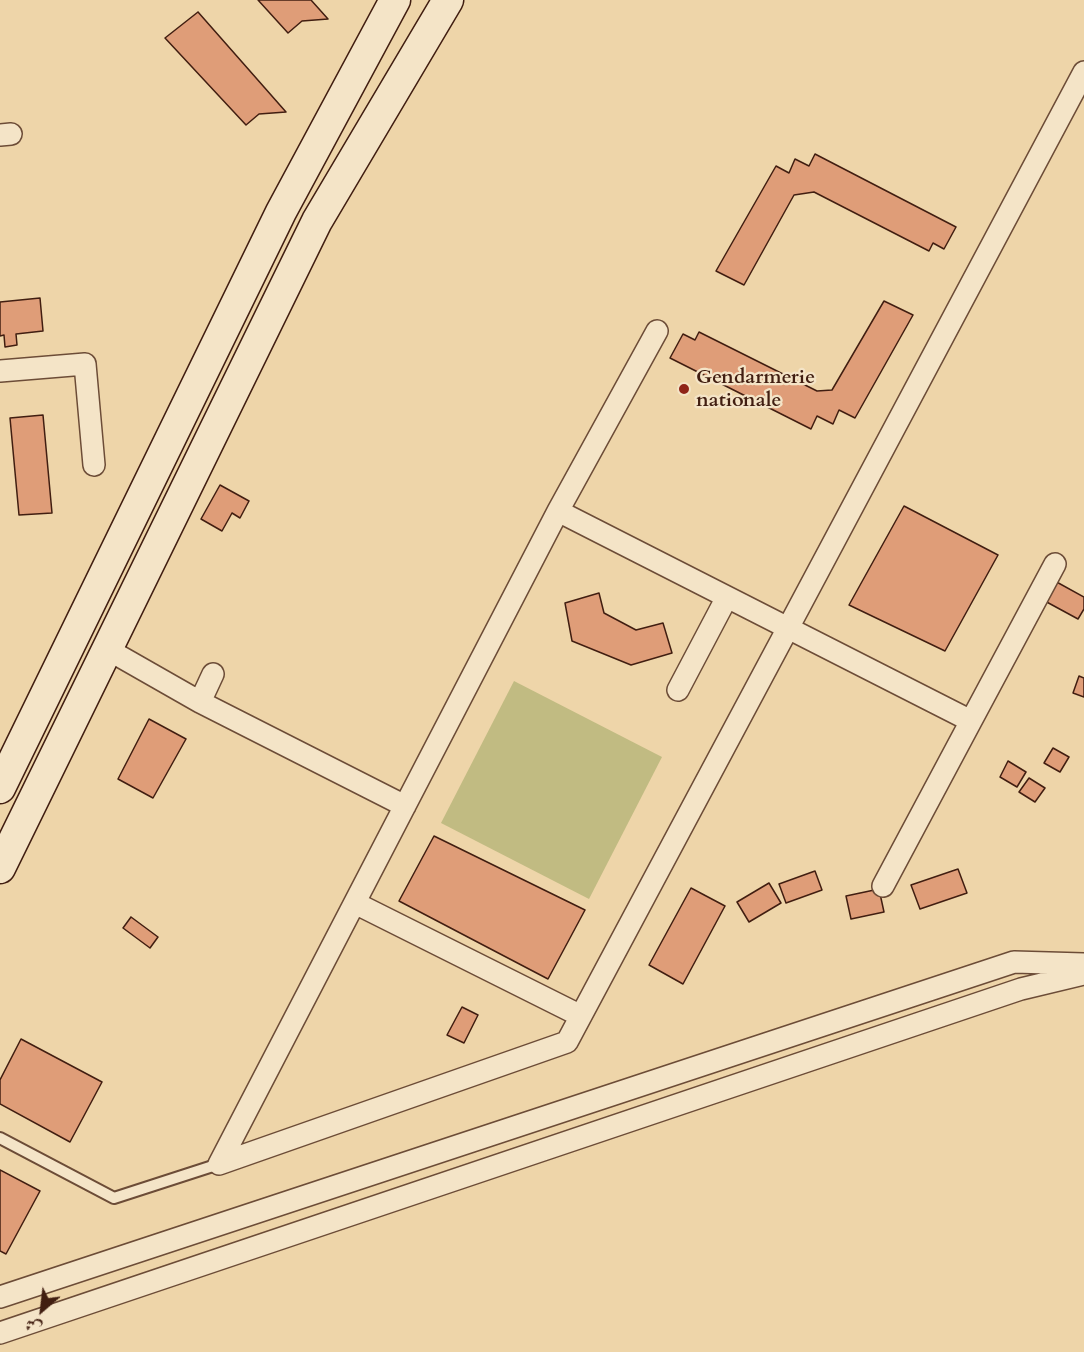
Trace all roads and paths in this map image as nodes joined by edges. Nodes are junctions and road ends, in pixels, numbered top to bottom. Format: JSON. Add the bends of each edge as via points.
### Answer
{"nodes":[{"id":1,"x":394,"y":0,"type":"edge"},
{"id":2,"x":448,"y":0,"type":"edge"},
{"id":3,"x":1084,"y":72,"type":"edge"},
{"id":4,"x":657,"y":331,"type":"dead end"},
{"id":5,"x":0,"y":371,"type":"edge"},
{"id":6,"x":94,"y":465,"type":"dead end"},
{"id":7,"x":558,"y":512,"type":"junction"},
{"id":8,"x":1055,"y":564,"type":"dead end"},
{"id":9,"x":727,"y":597,"type":"junction"},
{"id":10,"x":788,"y":628,"type":"junction"},
{"id":11,"x":107,"y":649,"type":"junction"},
{"id":12,"x":213,"y":674,"type":"dead end"},
{"id":13,"x":678,"y":690,"type":"dead end"},
{"id":14,"x":200,"y":702,"type":"junction"},
{"id":15,"x":971,"y":721,"type":"junction"},
{"id":16,"x":0,"y":788,"type":"edge"},
{"id":17,"x":405,"y":806,"type":"junction"},
{"id":18,"x":0,"y":868,"type":"edge"},
{"id":19,"x":883,"y":886,"type":"dead end"},
{"id":20,"x":355,"y":903,"type":"junction"},
{"id":21,"x":1084,"y":964,"type":"edge"},
{"id":22,"x":1084,"y":974,"type":"edge"},
{"id":23,"x":581,"y":1016,"type":"junction"},
{"id":24,"x":0,"y":1138,"type":"edge"},
{"id":25,"x":219,"y":1164,"type":"junction"},
{"id":26,"x":0,"y":1297,"type":"edge"},
{"id":27,"x":0,"y":1333,"type":"edge"}],
"edges":[{"from":1,"to":16,"type":"main road","via":[[281,212]]},
{"from":2,"to":11,"type":"main road","via":[[317,221]]},
{"from":3,"to":10,"type":"street"},
{"from":4,"to":7,"type":"street"},
{"from":5,"to":6,"type":"street","via":[[85,364]]},
{"from":7,"to":9,"type":"street"},
{"from":7,"to":17,"type":"street"},
{"from":8,"to":15,"type":"street"},
{"from":9,"to":10,"type":"street"},
{"from":9,"to":13,"type":"street"},
{"from":10,"to":15,"type":"street"},
{"from":10,"to":23,"type":"street"},
{"from":11,"to":14,"type":"street"},
{"from":11,"to":18,"type":"main road"},
{"from":12,"to":14,"type":"street"},
{"from":14,"to":17,"type":"street"},
{"from":15,"to":19,"type":"street"},
{"from":17,"to":20,"type":"street"},
{"from":20,"to":23,"type":"street"},
{"from":20,"to":25,"type":"street"},
{"from":21,"to":26,"type":"street","via":[[1014,962]]},
{"from":22,"to":27,"type":"street","via":[[1021,989]]},
{"from":23,"to":25,"type":"street","via":[[567,1042]]},
{"from":24,"to":25,"type":"lane","via":[[114,1198]]}]}
